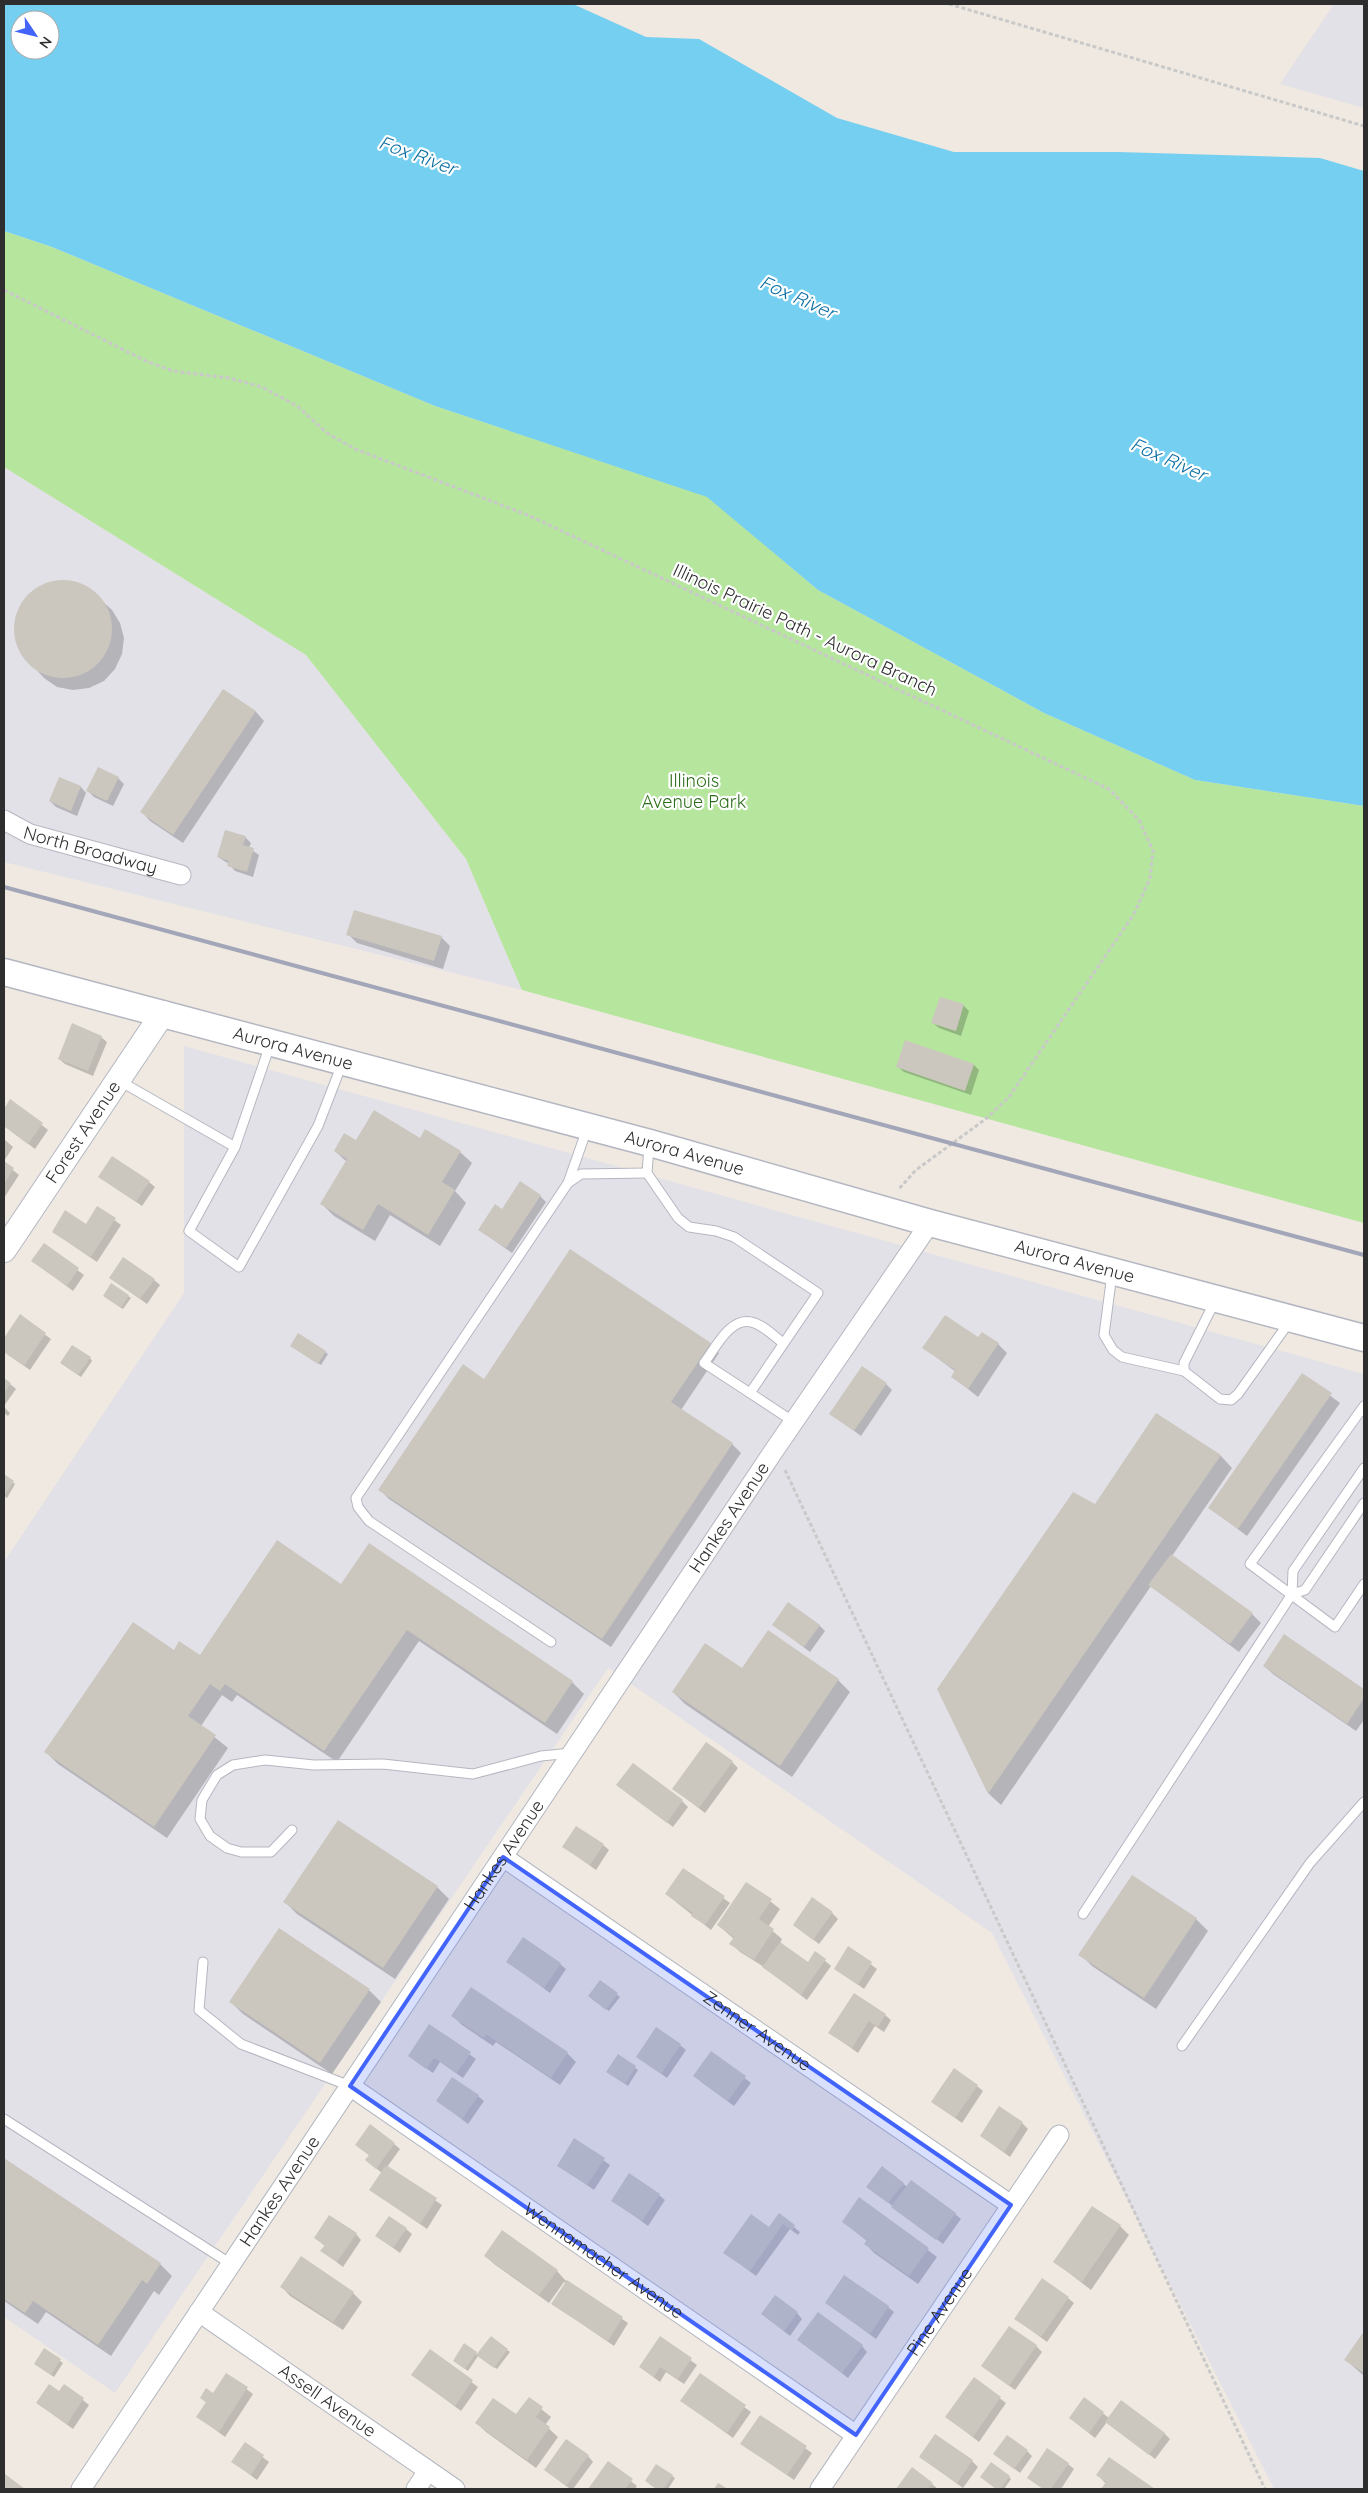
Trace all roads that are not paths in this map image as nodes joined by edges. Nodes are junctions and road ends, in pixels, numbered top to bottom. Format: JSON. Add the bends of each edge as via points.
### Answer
{"nodes":[{"id":1,"x":4,"y":820,"type":"edge"},
{"id":2,"x":181,"y":875,"type":"dead end"},
{"id":3,"x":4,"y":972,"type":"edge"},
{"id":4,"x":163,"y":1013,"type":"junction"},
{"id":5,"x":271,"y":1042,"type":"junction"},
{"id":6,"x":343,"y":1062,"type":"junction"},
{"id":7,"x":118,"y":1080,"type":"junction"},
{"id":8,"x":588,"y":1127,"type":"junction"},
{"id":9,"x":650,"y":1143,"type":"junction"},
{"id":10,"x":235,"y":1147,"type":"junction"},
{"id":11,"x":646,"y":1173,"type":"junction"},
{"id":12,"x":568,"y":1184,"type":"junction"},
{"id":13,"x":930,"y":1222,"type":"junction"},
{"id":14,"x":4,"y":1250,"type":"edge"},
{"id":15,"x":1113,"y":1271,"type":"junction"},
{"id":16,"x":1216,"y":1298,"type":"junction"},
{"id":17,"x":1291,"y":1318,"type":"junction"},
{"id":18,"x":1364,"y":1338,"type":"edge"},
{"id":19,"x":784,"y":1343,"type":"junction"},
{"id":20,"x":1184,"y":1371,"type":"junction"},
{"id":21,"x":750,"y":1393,"type":"junction"},
{"id":22,"x":1364,"y":1406,"type":"edge"},
{"id":23,"x":794,"y":1422,"type":"junction"},
{"id":24,"x":1364,"y":1468,"type":"edge"},
{"id":25,"x":1364,"y":1503,"type":"edge"},
{"id":26,"x":1364,"y":1584,"type":"edge"},
{"id":27,"x":1292,"y":1594,"type":"junction"},
{"id":28,"x":551,"y":1642,"type":"dead end"},
{"id":29,"x":572,"y":1753,"type":"junction"},
{"id":30,"x":1364,"y":1802,"type":"edge"},
{"id":31,"x":292,"y":1830,"type":"dead end"},
{"id":32,"x":503,"y":1857,"type":"junction"},
{"id":33,"x":1084,"y":1914,"type":"dead end"},
{"id":34,"x":203,"y":1962,"type":"dead end"},
{"id":35,"x":1182,"y":2046,"type":"dead end"},
{"id":36,"x":350,"y":2086,"type":"junction"},
{"id":37,"x":4,"y":2119,"type":"edge"},
{"id":38,"x":1059,"y":2135,"type":"dead end"},
{"id":39,"x":1011,"y":2205,"type":"junction"},
{"id":40,"x":231,"y":2264,"type":"junction"},
{"id":41,"x":199,"y":2312,"type":"junction"},
{"id":42,"x":856,"y":2435,"type":"junction"},
{"id":43,"x":428,"y":2471,"type":"junction"},
{"id":44,"x":81,"y":2489,"type":"edge"},
{"id":45,"x":416,"y":2489,"type":"edge"},
{"id":46,"x":455,"y":2489,"type":"edge"},
{"id":47,"x":820,"y":2489,"type":"edge"}],
"edges":[{"from":1,"to":2,"type":"street","name":"North Broadway","via":[[30,834]]},
{"from":3,"to":4,"type":"main road","name":"Aurora Avenue"},
{"from":4,"to":5,"type":"main road","name":"Aurora Avenue"},
{"from":4,"to":7,"type":"street","name":"Forest Avenue"},
{"from":5,"to":6,"type":"main road","name":"Aurora Avenue"},
{"from":5,"to":10,"type":"lane"},
{"from":6,"to":8,"type":"main road","name":"Aurora Avenue"},
{"from":6,"to":10,"type":"lane","via":[[318,1126],[239,1267],[190,1231]]},
{"from":7,"to":10,"type":"lane"},
{"from":7,"to":14,"type":"street","name":"Forest Avenue"},
{"from":8,"to":9,"type":"main road","name":"Aurora Avenue"},
{"from":8,"to":12,"type":"lane"},
{"from":9,"to":11,"type":"lane"},
{"from":9,"to":13,"type":"main road","name":"Aurora Avenue"},
{"from":11,"to":12,"type":"lane","via":[[581,1174]]},
{"from":11,"to":19,"type":"lane","via":[[678,1218],[689,1226],[734,1237],[818,1293]]},
{"from":12,"to":28,"type":"lane","via":[[356,1498],[358,1507],[369,1521]]},
{"from":13,"to":15,"type":"main road","name":"Aurora Avenue"},
{"from":13,"to":23,"type":"street","name":"Hankes Avenue"},
{"from":15,"to":16,"type":"main road","name":"Aurora Avenue"},
{"from":15,"to":20,"type":"lane","via":[[1104,1335],[1113,1350],[1122,1357]]},
{"from":16,"to":17,"type":"main road","name":"Aurora Avenue"},
{"from":16,"to":20,"type":"lane","via":[[1184,1363]]},
{"from":17,"to":18,"type":"main road","name":"Aurora Avenue"},
{"from":17,"to":20,"type":"lane","via":[[1231,1400],[1220,1399]]},
{"from":19,"to":21,"type":"lane"},
{"from":19,"to":21,"type":"lane","via":[[758,1325],[742,1322],[731,1328],[704,1363]]},
{"from":21,"to":23,"type":"lane"},
{"from":22,"to":27,"type":"lane","via":[[1250,1564]]},
{"from":23,"to":29,"type":"street","name":"Hankes Avenue"},
{"from":24,"to":27,"type":"lane","via":[[1293,1571]]},
{"from":25,"to":27,"type":"lane","via":[[1305,1590]]},
{"from":26,"to":27,"type":"lane","via":[[1336,1627]]},
{"from":27,"to":33,"type":"lane"},
{"from":29,"to":31,"type":"lane","via":[[540,1756],[473,1774],[383,1764],[314,1765],[265,1760],[233,1765],[217,1775],[202,1800],[200,1819],[210,1836],[227,1848],[241,1852],[271,1852]]},
{"from":29,"to":32,"type":"street","name":"Hankes Avenue"},
{"from":30,"to":35,"type":"lane","via":[[1310,1862]]},
{"from":32,"to":36,"type":"street","name":"Hankes Avenue"},
{"from":32,"to":39,"type":"street","name":"Zenner Avenue"},
{"from":34,"to":36,"type":"lane","via":[[199,2010],[241,2044]]},
{"from":36,"to":40,"type":"street","name":"Hankes Avenue"},
{"from":36,"to":42,"type":"street","name":"Wennamacher Avenue"},
{"from":37,"to":40,"type":"lane"},
{"from":38,"to":39,"type":"street","name":"Pine Avenue"},
{"from":39,"to":42,"type":"street","name":"Pine Avenue"},
{"from":40,"to":41,"type":"street","name":"Hankes Avenue"},
{"from":41,"to":43,"type":"street","name":"Assell Avenue"},
{"from":41,"to":44,"type":"street","name":"Hankes Avenue"},
{"from":42,"to":47,"type":"street","name":"Pine Avenue"},
{"from":43,"to":45,"type":"street"},
{"from":43,"to":46,"type":"street","name":"Assell Avenue"}]}
